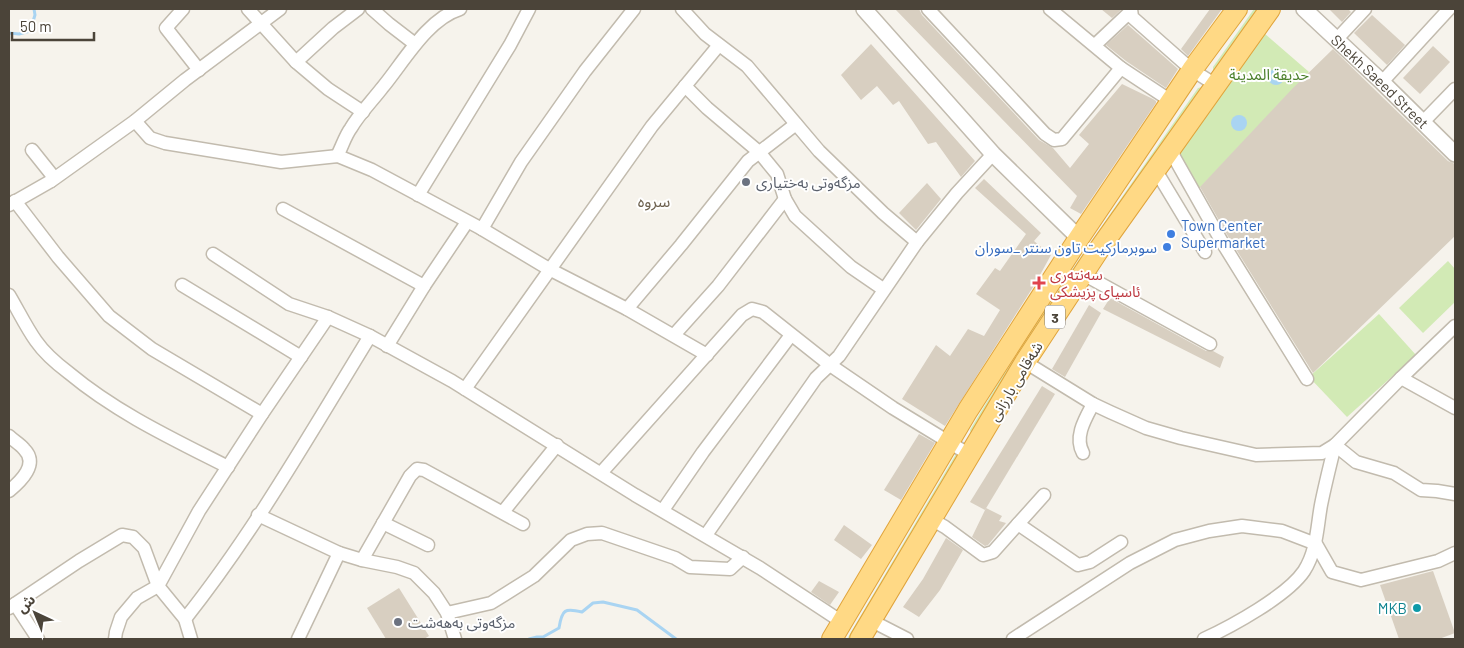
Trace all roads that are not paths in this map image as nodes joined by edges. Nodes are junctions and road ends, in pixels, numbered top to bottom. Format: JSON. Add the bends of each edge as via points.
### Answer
{"nodes":[{"id":1,"x":183,"y":9,"type":"edge"},
{"id":2,"x":248,"y":9,"type":"edge"},
{"id":3,"x":280,"y":9,"type":"edge"},
{"id":4,"x":358,"y":9,"type":"edge"},
{"id":5,"x":372,"y":9,"type":"edge"},
{"id":6,"x":456,"y":9,"type":"edge"},
{"id":7,"x":529,"y":9,"type":"edge"},
{"id":8,"x":634,"y":9,"type":"edge"},
{"id":9,"x":682,"y":9,"type":"edge"},
{"id":10,"x":864,"y":9,"type":"edge"},
{"id":11,"x":928,"y":9,"type":"edge"},
{"id":12,"x":1050,"y":9,"type":"edge"},
{"id":13,"x":1237,"y":9,"type":"edge"},
{"id":14,"x":1270,"y":9,"type":"edge"},
{"id":15,"x":1304,"y":9,"type":"edge"},
{"id":16,"x":1365,"y":9,"type":"edge"},
{"id":17,"x":1449,"y":9,"type":"edge"},
{"id":18,"x":1130,"y":10,"type":"edge"},
{"id":19,"x":262,"y":23,"type":"junction"},
{"id":20,"x":1337,"y":39,"type":"junction"},
{"id":21,"x":415,"y":44,"type":"junction"},
{"id":22,"x":719,"y":45,"type":"junction"},
{"id":23,"x":1095,"y":45,"type":"junction"},
{"id":24,"x":296,"y":62,"type":"junction"},
{"id":25,"x":1121,"y":68,"type":"junction"},
{"id":26,"x":199,"y":70,"type":"junction"},
{"id":27,"x":1192,"y":70,"type":"junction"},
{"id":28,"x":1382,"y":82,"type":"junction"},
{"id":29,"x":1216,"y":85,"type":"junction"},
{"id":30,"x":684,"y":86,"type":"junction"},
{"id":31,"x":1455,"y":89,"type":"edge"},
{"id":32,"x":1171,"y":101,"type":"junction"},
{"id":33,"x":363,"y":112,"type":"junction"},
{"id":34,"x":135,"y":121,"type":"junction"},
{"id":35,"x":1423,"y":122,"type":"junction"},
{"id":36,"x":796,"y":124,"type":"junction"},
{"id":37,"x":1172,"y":145,"type":"junction"},
{"id":38,"x":32,"y":150,"type":"dead end"},
{"id":39,"x":759,"y":152,"type":"junction"},
{"id":40,"x":993,"y":154,"type":"junction"},
{"id":41,"x":1455,"y":154,"type":"edge"},
{"id":42,"x":337,"y":156,"type":"junction"},
{"id":43,"x":1155,"y":169,"type":"junction"},
{"id":44,"x":51,"y":181,"type":"junction"},
{"id":45,"x":418,"y":195,"type":"junction"},
{"id":46,"x":785,"y":199,"type":"junction"},
{"id":47,"x":12,"y":203,"type":"edge"},
{"id":48,"x":283,"y":209,"type":"dead end"},
{"id":49,"x":468,"y":222,"type":"junction"},
{"id":50,"x":482,"y":229,"type":"junction"},
{"id":51,"x":1078,"y":238,"type":"junction"},
{"id":52,"x":917,"y":242,"type":"junction"},
{"id":53,"x":1205,"y":252,"type":"dead end"},
{"id":54,"x":213,"y":254,"type":"dead end"},
{"id":55,"x":549,"y":269,"type":"junction"},
{"id":56,"x":1084,"y":274,"type":"junction"},
{"id":57,"x":182,"y":285,"type":"dead end"},
{"id":58,"x":424,"y":286,"type":"junction"},
{"id":59,"x":883,"y":289,"type":"junction"},
{"id":60,"x":9,"y":295,"type":"edge"},
{"id":61,"x":627,"y":309,"type":"junction"},
{"id":62,"x":328,"y":318,"type":"junction"},
{"id":63,"x":1455,"y":326,"type":"edge"},
{"id":64,"x":791,"y":334,"type":"junction"},
{"id":65,"x":674,"y":335,"type":"junction"},
{"id":66,"x":370,"y":336,"type":"junction"},
{"id":67,"x":1210,"y":344,"type":"dead end"},
{"id":68,"x":387,"y":346,"type":"junction"},
{"id":69,"x":707,"y":355,"type":"junction"},
{"id":70,"x":301,"y":357,"type":"junction"},
{"id":71,"x":1025,"y":362,"type":"junction"},
{"id":72,"x":830,"y":365,"type":"junction"},
{"id":73,"x":1401,"y":378,"type":"junction"},
{"id":74,"x":1307,"y":379,"type":"dead end"},
{"id":75,"x":465,"y":389,"type":"junction"},
{"id":76,"x":1093,"y":404,"type":"junction"},
{"id":77,"x":1455,"y":408,"type":"edge"},
{"id":78,"x":262,"y":414,"type":"junction"},
{"id":79,"x":9,"y":437,"type":"edge"},
{"id":80,"x":949,"y":442,"type":"junction"},
{"id":81,"x":557,"y":445,"type":"junction"},
{"id":82,"x":1335,"y":445,"type":"junction"},
{"id":83,"x":1084,"y":453,"type":"dead end"},
{"id":84,"x":970,"y":455,"type":"junction"},
{"id":85,"x":228,"y":467,"type":"junction"},
{"id":86,"x":601,"y":474,"type":"junction"},
{"id":87,"x":9,"y":491,"type":"edge"},
{"id":88,"x":1455,"y":494,"type":"edge"},
{"id":89,"x":1044,"y":495,"type":"dead end"},
{"id":90,"x":663,"y":510,"type":"junction"},
{"id":91,"x":502,"y":512,"type":"junction"},
{"id":92,"x":258,"y":515,"type":"junction"},
{"id":93,"x":931,"y":519,"type":"junction"},
{"id":94,"x":383,"y":522,"type":"junction"},
{"id":95,"x":523,"y":524,"type":"dead end"},
{"id":96,"x":1018,"y":524,"type":"junction"},
{"id":97,"x":706,"y":535,"type":"junction"},
{"id":98,"x":1121,"y":542,"type":"dead end"},
{"id":99,"x":1316,"y":544,"type":"junction"},
{"id":100,"x":428,"y":545,"type":"dead end"},
{"id":101,"x":339,"y":552,"type":"junction"},
{"id":102,"x":1455,"y":553,"type":"edge"},
{"id":103,"x":743,"y":557,"type":"junction"},
{"id":104,"x":362,"y":560,"type":"junction"},
{"id":105,"x":158,"y":586,"type":"junction"},
{"id":106,"x":12,"y":606,"type":"edge"},
{"id":107,"x":447,"y":613,"type":"junction"},
{"id":108,"x":185,"y":620,"type":"junction"},
{"id":109,"x":870,"y":620,"type":"junction"},
{"id":110,"x":837,"y":631,"type":"edge"},
{"id":111,"x":38,"y":639,"type":"edge"},
{"id":112,"x":115,"y":639,"type":"edge"},
{"id":113,"x":191,"y":639,"type":"edge"},
{"id":114,"x":298,"y":639,"type":"edge"},
{"id":115,"x":455,"y":639,"type":"edge"},
{"id":116,"x":860,"y":639,"type":"edge"},
{"id":117,"x":907,"y":639,"type":"edge"},
{"id":118,"x":1013,"y":639,"type":"edge"},
{"id":119,"x":1204,"y":639,"type":"edge"}],
"edges":[{"from":1,"to":26,"type":"street","via":[[166,28]]},
{"from":2,"to":19,"type":"street"},
{"from":3,"to":19,"type":"street"},
{"from":4,"to":24,"type":"street"},
{"from":5,"to":21,"type":"street"},
{"from":6,"to":21,"type":"street","via":[[431,27]]},
{"from":7,"to":45,"type":"street"},
{"from":8,"to":50,"type":"street","via":[[585,71],[521,162]]},
{"from":9,"to":22,"type":"street"},
{"from":10,"to":40,"type":"street"},
{"from":11,"to":25,"type":"street","via":[[1054,140],[1062,139],[1068,133]]},
{"from":12,"to":23,"type":"street"},
{"from":13,"to":27,"type":"highway","name":"شەقامی بارزانی","number":"3"},
{"from":14,"to":29,"type":"highway","name":"شەقامی بارزانی","number":"3"},
{"from":15,"to":20,"type":"street","name":"Shekh Saeed Street"},
{"from":16,"to":20,"type":"street"},
{"from":17,"to":28,"type":"street"},
{"from":18,"to":23,"type":"street"},
{"from":18,"to":27,"type":"street","via":[[1132,18]]},
{"from":19,"to":24,"type":"street"},
{"from":19,"to":26,"type":"street"},
{"from":20,"to":28,"type":"street","name":"Shekh Saeed Street"},
{"from":21,"to":33,"type":"street"},
{"from":22,"to":30,"type":"street"},
{"from":22,"to":36,"type":"street","via":[[747,66]]},
{"from":23,"to":25,"type":"street"},
{"from":24,"to":33,"type":"street"},
{"from":25,"to":32,"type":"street"},
{"from":26,"to":34,"type":"street"},
{"from":27,"to":29,"type":"street"},
{"from":27,"to":32,"type":"highway","name":"شەقامی بارزانی","number":"3"},
{"from":28,"to":35,"type":"street","name":"Shekh Saeed Street"},
{"from":29,"to":37,"type":"highway","name":"شەقامی بارزانی","number":"3"},
{"from":30,"to":39,"type":"street"},
{"from":30,"to":55,"type":"street"},
{"from":31,"to":35,"type":"street"},
{"from":32,"to":51,"type":"highway","name":"شەقامی بارزانی","number":"3"},
{"from":33,"to":42,"type":"street"},
{"from":34,"to":42,"type":"street","via":[[150,138],[166,143],[281,162]]},
{"from":34,"to":44,"type":"street"},
{"from":35,"to":41,"type":"street","name":"Shekh Saeed Street"},
{"from":36,"to":39,"type":"street"},
{"from":36,"to":52,"type":"street","via":[[826,158]]},
{"from":37,"to":43,"type":"highway","name":"شەقامی بارزانی","number":"3"},
{"from":37,"to":74,"type":"street","via":[[1174,157],[1222,242]]},
{"from":38,"to":44,"type":"street","via":[[52,175]]},
{"from":39,"to":46,"type":"street","via":[[777,174]]},
{"from":39,"to":61,"type":"street","via":[[748,161]]},
{"from":40,"to":51,"type":"street"},
{"from":40,"to":52,"type":"street"},
{"from":42,"to":45,"type":"street","via":[[372,170]]},
{"from":43,"to":53,"type":"street"},
{"from":43,"to":56,"type":"highway","name":"شەقامی بارزانی","number":"3"},
{"from":44,"to":47,"type":"street"},
{"from":45,"to":49,"type":"street"},
{"from":46,"to":59,"type":"street","via":[[795,216],[851,266]]},
{"from":46,"to":65,"type":"street","via":[[718,286]]},
{"from":47,"to":78,"type":"street","via":[[109,316],[152,349]]},
{"from":48,"to":58,"type":"street"},
{"from":49,"to":50,"type":"street"},
{"from":49,"to":58,"type":"street"},
{"from":50,"to":55,"type":"street"},
{"from":51,"to":80,"type":"highway","name":"شەقامی بارزانی","number":"3"},
{"from":52,"to":59,"type":"street"},
{"from":54,"to":62,"type":"street","via":[[290,304]]},
{"from":55,"to":61,"type":"street"},
{"from":55,"to":75,"type":"street"},
{"from":56,"to":67,"type":"street"},
{"from":56,"to":71,"type":"highway","name":"شەقامی بارزانی","number":"3"},
{"from":57,"to":70,"type":"street"},
{"from":58,"to":68,"type":"street"},
{"from":59,"to":72,"type":"street"},
{"from":60,"to":85,"type":"street","via":[[37,342],[84,386],[118,409]]},
{"from":61,"to":65,"type":"street"},
{"from":62,"to":66,"type":"street"},
{"from":62,"to":70,"type":"street"},
{"from":63,"to":73,"type":"street"},
{"from":64,"to":69,"type":"street","via":[[763,312],[752,309],[742,315]]},
{"from":64,"to":72,"type":"street"},
{"from":64,"to":90,"type":"street"},
{"from":65,"to":69,"type":"street"},
{"from":66,"to":68,"type":"street"},
{"from":66,"to":92,"type":"street"},
{"from":68,"to":75,"type":"street"},
{"from":69,"to":86,"type":"street"},
{"from":70,"to":78,"type":"street"},
{"from":71,"to":76,"type":"street"},
{"from":71,"to":84,"type":"highway","name":"شەقامی بارزانی","number":"3"},
{"from":72,"to":80,"type":"street"},
{"from":72,"to":97,"type":"street","via":[[816,378]]},
{"from":73,"to":77,"type":"street"},
{"from":73,"to":82,"type":"street"},
{"from":75,"to":81,"type":"street"},
{"from":76,"to":82,"type":"street","via":[[1146,428],[1256,455],[1322,453]]},
{"from":76,"to":83,"type":"street","via":[[1080,432],[1080,446]]},
{"from":78,"to":85,"type":"street"},
{"from":79,"to":87,"type":"street","via":[[26,450],[30,466]]},
{"from":80,"to":84,"type":"street"},
{"from":80,"to":110,"type":"highway","name":"شەقامی بارزانی","number":"3"},
{"from":81,"to":86,"type":"street"},
{"from":81,"to":91,"type":"street"},
{"from":82,"to":88,"type":"street","via":[[1356,462],[1394,473],[1414,488]]},
{"from":82,"to":99,"type":"street"},
{"from":84,"to":93,"type":"highway","name":"شەقامی بارزانی","number":"3"},
{"from":85,"to":105,"type":"street","via":[[199,511]]},
{"from":86,"to":90,"type":"street"},
{"from":89,"to":96,"type":"street"},
{"from":90,"to":97,"type":"street"},
{"from":91,"to":94,"type":"street","via":[[417,469]]},
{"from":91,"to":95,"type":"street"},
{"from":92,"to":101,"type":"street"},
{"from":92,"to":108,"type":"street"},
{"from":93,"to":96,"type":"street","via":[[983,555],[993,552]]},
{"from":93,"to":109,"type":"highway","name":"شەقامی بارزانی","number":"3"},
{"from":94,"to":100,"type":"street"},
{"from":94,"to":104,"type":"street"},
{"from":96,"to":98,"type":"street","via":[[1078,565],[1090,562]]},
{"from":97,"to":103,"type":"street"},
{"from":99,"to":102,"type":"street","via":[[1332,572],[1361,580],[1438,561]]},
{"from":99,"to":118,"type":"street","via":[[1282,531],[1242,526],[1175,540],[1130,564]]},
{"from":99,"to":119,"type":"street","via":[[1304,571],[1285,589],[1228,628]]},
{"from":101,"to":104,"type":"street"},
{"from":101,"to":114,"type":"street"},
{"from":103,"to":107,"type":"street","via":[[730,569],[701,569],[602,533],[587,534],[571,540],[534,576],[491,603]]},
{"from":103,"to":110,"type":"street"},
{"from":104,"to":107,"type":"street","via":[[414,572]]},
{"from":105,"to":106,"type":"street","via":[[144,548],[133,537],[122,535]]},
{"from":105,"to":108,"type":"street"},
{"from":105,"to":112,"type":"street","via":[[136,598],[121,617]]},
{"from":106,"to":111,"type":"street"},
{"from":107,"to":115,"type":"street"},
{"from":108,"to":113,"type":"street"},
{"from":109,"to":116,"type":"highway","name":"شەقامی بارزانی","number":"3"},
{"from":109,"to":117,"type":"street"}]}
